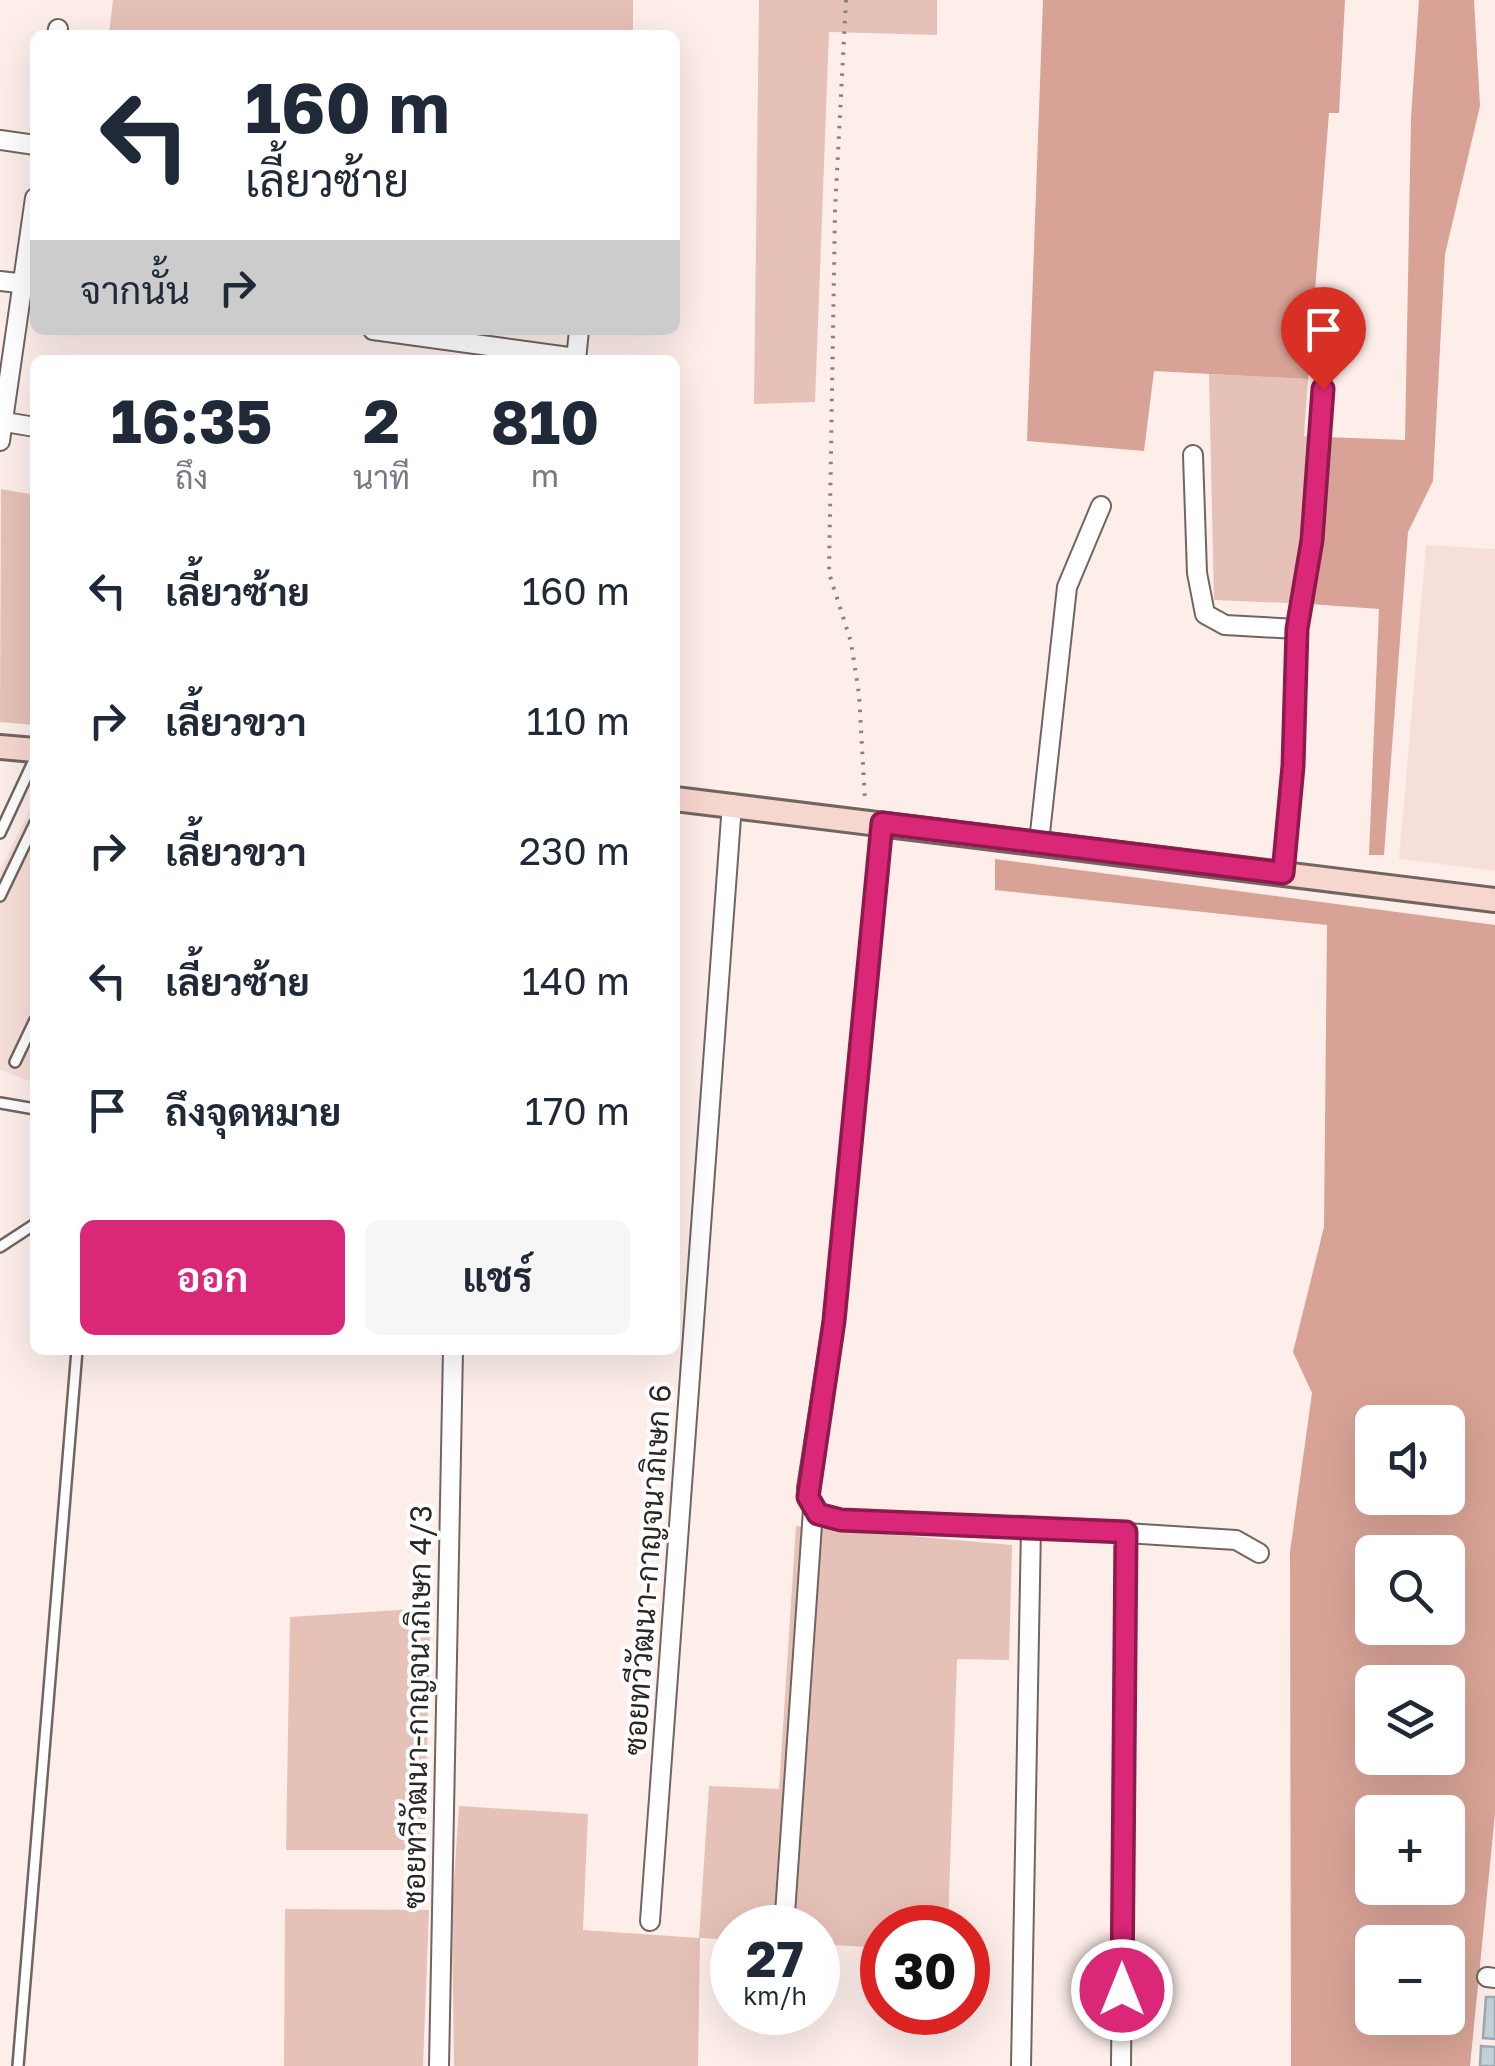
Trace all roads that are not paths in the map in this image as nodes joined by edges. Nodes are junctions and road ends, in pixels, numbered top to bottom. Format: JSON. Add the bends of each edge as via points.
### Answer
{"nodes":[{"id":1,"x":0,"y":140,"type":"edge"},
{"id":2,"x":30,"y":144,"type":"edge"},
{"id":3,"x":0,"y":281,"type":"edge"},
{"id":4,"x":28,"y":284,"type":"edge"},
{"id":5,"x":408,"y":335,"type":"edge"},
{"id":6,"x":548,"y":355,"type":"edge"},
{"id":7,"x":1323,"y":389,"type":"dead end"},
{"id":8,"x":30,"y":427,"type":"edge"},
{"id":9,"x":2,"y":432,"type":"edge"},
{"id":10,"x":1193,"y":455,"type":"dead end"},
{"id":11,"x":1101,"y":506,"type":"dead end"},
{"id":12,"x":1297,"y":629,"type":"junction"},
{"id":13,"x":0,"y":747,"type":"edge"},
{"id":14,"x":30,"y":750,"type":"edge"},
{"id":15,"x":30,"y":769,"type":"edge"},
{"id":16,"x":680,"y":799,"type":"edge"},
{"id":17,"x":732,"y":804,"type":"junction"},
{"id":18,"x":874,"y":822,"type":"junction"},
{"id":19,"x":0,"y":833,"type":"edge"},
{"id":20,"x":30,"y":833,"type":"edge"},
{"id":21,"x":1039,"y":842,"type":"junction"},
{"id":22,"x":1283,"y":873,"type":"junction"},
{"id":23,"x":0,"y":896,"type":"edge"},
{"id":24,"x":1495,"y":900,"type":"edge"},
{"id":25,"x":30,"y":1030,"type":"edge"},
{"id":26,"x":15,"y":1062,"type":"dead end"},
{"id":27,"x":0,"y":1103,"type":"edge"},
{"id":28,"x":30,"y":1108,"type":"edge"},
{"id":29,"x":30,"y":1227,"type":"edge"},
{"id":30,"x":0,"y":1247,"type":"edge"},
{"id":31,"x":77,"y":1355,"type":"edge"},
{"id":32,"x":452,"y":1355,"type":"edge"},
{"id":33,"x":813,"y":1510,"type":"junction"},
{"id":34,"x":1032,"y":1526,"type":"junction"},
{"id":35,"x":1126,"y":1532,"type":"junction"},
{"id":36,"x":1259,"y":1553,"type":"dead end"},
{"id":37,"x":786,"y":1905,"type":"edge"},
{"id":38,"x":650,"y":1922,"type":"dead end"},
{"id":39,"x":18,"y":2066,"type":"edge"},
{"id":40,"x":439,"y":2066,"type":"edge"},
{"id":41,"x":1022,"y":2066,"type":"edge"},
{"id":42,"x":1121,"y":2066,"type":"edge"}],
"edges":[{"from":1,"to":2,"type":"street"},
{"from":3,"to":4,"type":"street"},
{"from":4,"to":9,"type":"street"},
{"from":5,"to":6,"type":"street"},
{"from":7,"to":12,"type":"street","via":[[1312,540]]},
{"from":8,"to":9,"type":"street"},
{"from":10,"to":12,"type":"street","via":[[1196,573],[1205,614],[1224,625]]},
{"from":11,"to":21,"type":"street","via":[[1068,587]]},
{"from":12,"to":22,"type":"street"},
{"from":13,"to":14,"type":"street"},
{"from":15,"to":19,"type":"lane"},
{"from":16,"to":17,"type":"street"},
{"from":17,"to":18,"type":"street"},
{"from":17,"to":38,"type":"street","name":"ซอยทวีวัฒนา-กาญจนาภิเษก 6"},
{"from":18,"to":21,"type":"street"},
{"from":18,"to":33,"type":"street","via":[[834,1321],[807,1488]]},
{"from":20,"to":23,"type":"lane"},
{"from":21,"to":22,"type":"street"},
{"from":22,"to":24,"type":"street"},
{"from":25,"to":26,"type":"lane"},
{"from":27,"to":28,"type":"lane"},
{"from":29,"to":30,"type":"lane"},
{"from":31,"to":39,"type":"lane"},
{"from":32,"to":40,"type":"street","name":"ซอยทวีวัฒนา-กาญจนาภิเษก 4/3"},
{"from":33,"to":34,"type":"street","via":[[841,1520]]},
{"from":33,"to":37,"type":"street"},
{"from":34,"to":35,"type":"street"},
{"from":34,"to":41,"type":"street"},
{"from":35,"to":36,"type":"street","via":[[1236,1540]]},
{"from":35,"to":42,"type":"street"}]}
